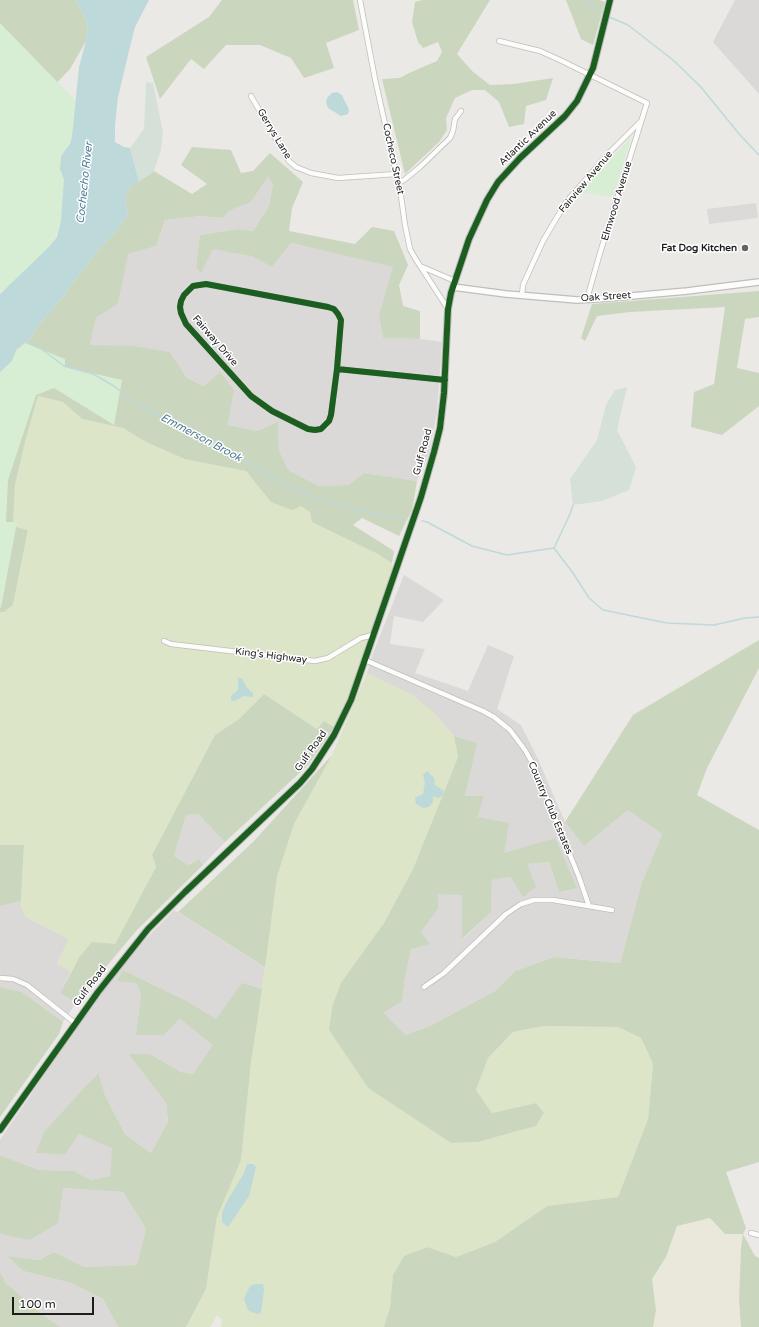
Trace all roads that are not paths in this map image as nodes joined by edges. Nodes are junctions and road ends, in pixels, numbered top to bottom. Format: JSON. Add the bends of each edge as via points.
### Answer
{"nodes":[{"id":1,"x":360,"y":0,"type":"edge"},
{"id":2,"x":610,"y":0,"type":"edge"},
{"id":3,"x":498,"y":41,"type":"dead end"},
{"id":4,"x":590,"y":75,"type":"junction"},
{"id":5,"x":251,"y":96,"type":"dead end"},
{"id":6,"x":462,"y":111,"type":"dead end"},
{"id":7,"x":642,"y":119,"type":"junction"},
{"id":8,"x":396,"y":174,"type":"junction"},
{"id":9,"x":398,"y":183,"type":"junction"},
{"id":10,"x":420,"y":266,"type":"junction"},
{"id":11,"x":759,"y":282,"type":"edge"},
{"id":12,"x":454,"y":285,"type":"junction"},
{"id":13,"x":522,"y":295,"type":"junction"},
{"id":14,"x":588,"y":299,"type":"junction"},
{"id":15,"x":448,"y":309,"type":"junction"},
{"id":16,"x":337,"y":369,"type":"junction"},
{"id":17,"x":445,"y":380,"type":"junction"},
{"id":18,"x":373,"y":635,"type":"junction"},
{"id":19,"x":164,"y":641,"type":"dead end"},
{"id":20,"x":365,"y":660,"type":"junction"},
{"id":21,"x":589,"y":906,"type":"junction"},
{"id":22,"x":612,"y":910,"type":"dead end"},
{"id":23,"x":0,"y":978,"type":"edge"},
{"id":24,"x":424,"y":987,"type":"dead end"},
{"id":25,"x":75,"y":1022,"type":"junction"},
{"id":26,"x":0,"y":1130,"type":"edge"},
{"id":27,"x":751,"y":1233,"type":"dead end"},
{"id":28,"x":759,"y":1235,"type":"edge"}],
"edges":[{"from":1,"to":8,"type":"street","name":"Cocheco Street"},
{"from":2,"to":4,"type":"street","name":"Atlantic Avenue"},
{"from":3,"to":4,"type":"street","via":[[540,51]]},
{"from":4,"to":7,"type":"street","name":"Elmwood Avenue","via":[[647,103]]},
{"from":4,"to":12,"type":"street","name":"Atlantic Avenue","via":[[577,101],[565,116],[498,182],[469,239]]},
{"from":5,"to":8,"type":"street","name":"Gerrys Lane","via":[[286,156],[296,166],[311,173],[338,178]]},
{"from":6,"to":9,"type":"street","via":[[455,119],[450,138],[420,167]]},
{"from":7,"to":13,"type":"street","name":"Fairview Avenue","via":[[566,202],[543,241],[523,285]]},
{"from":7,"to":14,"type":"street","name":"Elmwood Avenue"},
{"from":8,"to":9,"type":"street","name":"Cocheco Street"},
{"from":9,"to":10,"type":"street","name":"Cocheco Street","via":[[407,238]]},
{"from":10,"to":12,"type":"street"},
{"from":10,"to":15,"type":"street","name":"Cocheco Street"},
{"from":11,"to":14,"type":"street","name":"Oak Street"},
{"from":12,"to":13,"type":"street","name":"Oak Street"},
{"from":12,"to":15,"type":"street","name":"Gulf Road"},
{"from":13,"to":14,"type":"street","name":"Oak Street"},
{"from":15,"to":17,"type":"street","name":"Gulf Road"},
{"from":16,"to":16,"type":"street","name":"Fairway Drive","via":[[329,421],[321,429],[302,427],[251,396],[186,324],[181,313],[181,301],[193,286],[206,284],[334,309],[341,320]]},
{"from":16,"to":17,"type":"street"},
{"from":17,"to":18,"type":"street","name":"Gulf Road","via":[[440,428],[434,452]]},
{"from":18,"to":19,"type":"street","name":"King's Highway","via":[[361,638],[328,658],[315,661],[171,644]]},
{"from":18,"to":20,"type":"street","name":"Gulf Road"},
{"from":20,"to":21,"type":"street","name":"Country Club Estates","via":[[483,711],[510,730],[534,766]]},
{"from":20,"to":25,"type":"street","name":"Gulf Road","via":[[344,715],[312,769],[285,799],[148,929]]},
{"from":21,"to":22,"type":"street"},
{"from":21,"to":24,"type":"street","via":[[546,899],[521,904],[506,914],[444,973]]},
{"from":23,"to":25,"type":"street","via":[[13,979],[27,985]]},
{"from":25,"to":26,"type":"street","name":"Gulf Road"},
{"from":27,"to":28,"type":"street"}]}
